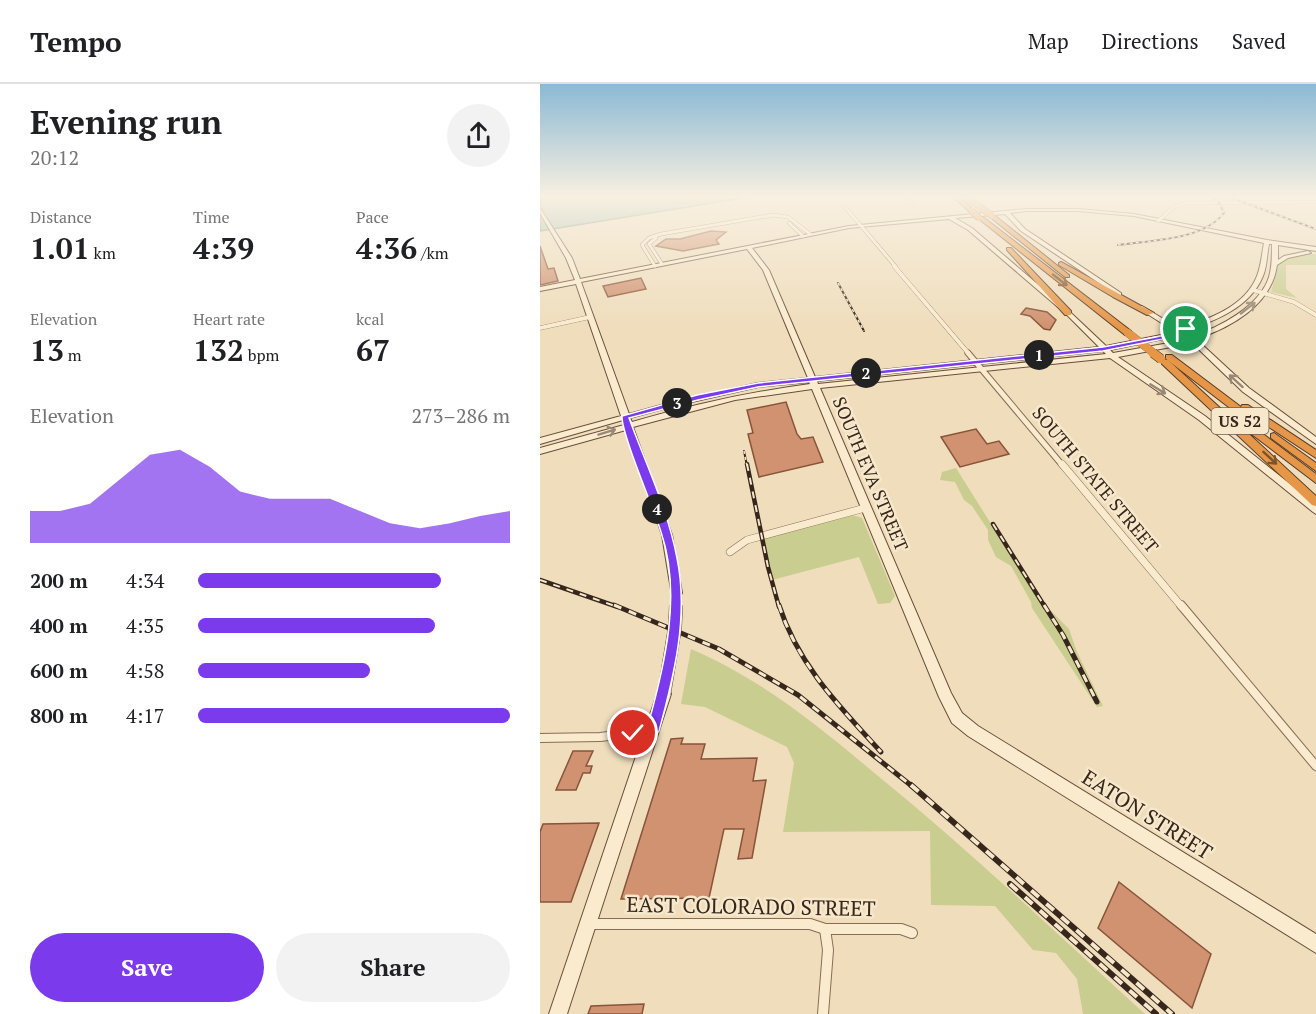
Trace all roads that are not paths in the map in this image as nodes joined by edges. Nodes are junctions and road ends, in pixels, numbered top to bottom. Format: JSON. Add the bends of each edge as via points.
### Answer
{"nodes":[{"id":1,"x":559,"y":240,"type":"edge"},
{"id":2,"x":647,"y":240,"type":"edge"},
{"id":3,"x":652,"y":240,"type":"edge"},
{"id":4,"x":781,"y":240,"type":"edge"},
{"id":5,"x":875,"y":240,"type":"edge"},
{"id":6,"x":983,"y":240,"type":"edge"},
{"id":7,"x":1001,"y":240,"type":"edge"},
{"id":8,"x":1010,"y":240,"type":"edge"},
{"id":9,"x":1024,"y":240,"type":"edge"},
{"id":10,"x":1027,"y":240,"type":"edge"},
{"id":11,"x":1038,"y":240,"type":"edge"},
{"id":12,"x":1250,"y":240,"type":"edge"},
{"id":13,"x":1266,"y":244,"type":"junction"},
{"id":14,"x":1275,"y":246,"type":"junction"},
{"id":15,"x":748,"y":247,"type":"junction"},
{"id":16,"x":1316,"y":251,"type":"edge"},
{"id":17,"x":663,"y":264,"type":"junction"},
{"id":18,"x":1275,"y":264,"type":"junction"},
{"id":19,"x":655,"y":266,"type":"junction"},
{"id":20,"x":577,"y":279,"type":"junction"},
{"id":21,"x":540,"y":289,"type":"edge"},
{"id":22,"x":1253,"y":290,"type":"junction"},
{"id":23,"x":1264,"y":293,"type":"junction"},
{"id":24,"x":1068,"y":313,"type":"junction"},
{"id":25,"x":1150,"y":313,"type":"junction"},
{"id":26,"x":1316,"y":315,"type":"edge"},
{"id":27,"x":590,"y":316,"type":"junction"},
{"id":28,"x":540,"y":328,"type":"edge"},
{"id":29,"x":1181,"y":332,"type":"junction"},
{"id":30,"x":1132,"y":333,"type":"junction"},
{"id":31,"x":1190,"y":338,"type":"junction"},
{"id":32,"x":1107,"y":352,"type":"junction"},
{"id":33,"x":1167,"y":360,"type":"junction"},
{"id":34,"x":976,"y":362,"type":"junction"},
{"id":35,"x":983,"y":369,"type":"junction"},
{"id":36,"x":813,"y":383,"type":"junction"},
{"id":37,"x":626,"y":422,"type":"junction"},
{"id":38,"x":540,"y":441,"type":"edge"},
{"id":39,"x":1316,"y":441,"type":"edge"},
{"id":40,"x":540,"y":451,"type":"edge"},
{"id":41,"x":1316,"y":455,"type":"edge"},
{"id":42,"x":1316,"y":468,"type":"edge"},
{"id":43,"x":1316,"y":479,"type":"edge"},
{"id":44,"x":1316,"y":501,"type":"edge"},
{"id":45,"x":865,"y":508,"type":"junction"},
{"id":46,"x":1316,"y":510,"type":"edge"},
{"id":47,"x":730,"y":552,"type":"dead end"},
{"id":48,"x":957,"y":718,"type":"joint"},
{"id":49,"x":653,"y":731,"type":"junction"},
{"id":50,"x":540,"y":738,"type":"edge"},
{"id":51,"x":1316,"y":766,"type":"edge"},
{"id":52,"x":588,"y":924,"type":"junction"},
{"id":53,"x":825,"y":929,"type":"junction"},
{"id":54,"x":912,"y":933,"type":"dead end"},
{"id":55,"x":1316,"y":944,"type":"edge"},
{"id":56,"x":558,"y":1014,"type":"edge"},
{"id":57,"x":823,"y":1014,"type":"edge"}],
"edges":[{"from":1,"to":20,"type":"street"},
{"from":2,"to":19,"type":"street","via":[[642,245]]},
{"from":3,"to":17,"type":"street","via":[[649,244]]},
{"from":4,"to":15,"type":"street"},
{"from":5,"to":34,"type":"street","name":"SOUTH STATE STREET"},
{"from":6,"to":24,"type":"street"},
{"from":7,"to":24,"type":"highway"},
{"from":8,"to":30,"type":"highway","number":"US 52","one_way":true},
{"from":9,"to":30,"type":"highway","number":"US 52"},
{"from":10,"to":25,"type":"highway","via":[[1080,276]]},
{"from":11,"to":25,"type":"street"},
{"from":12,"to":13,"type":"street"},
{"from":13,"to":14,"type":"street"},
{"from":13,"to":22,"type":"street"},
{"from":14,"to":16,"type":"street"},
{"from":14,"to":18,"type":"street"},
{"from":15,"to":17,"type":"street"},
{"from":15,"to":36,"type":"street","name":"SOUTH EVA STREET","via":[[766,270]]},
{"from":16,"to":18,"type":"street","via":[[1289,255]]},
{"from":17,"to":19,"type":"street"},
{"from":18,"to":23,"type":"street","via":[[1273,278]]},
{"from":19,"to":20,"type":"street"},
{"from":20,"to":21,"type":"street"},
{"from":20,"to":27,"type":"street"},
{"from":22,"to":23,"type":"street"},
{"from":22,"to":29,"type":"street","via":[[1229,310]]},
{"from":23,"to":26,"type":"street","via":[[1294,302]]},
{"from":31,"to":23,"type":"street","one_way":true,"via":[[1239,316]]},
{"from":24,"to":32,"type":"street"},
{"from":25,"to":29,"type":"street"},
{"from":27,"to":28,"type":"street"},
{"from":27,"to":37,"type":"street"},
{"from":29,"to":31,"type":"street"},
{"from":29,"to":32,"type":"street"},
{"from":30,"to":33,"type":"highway","number":"US 52","bridge":true},
{"from":31,"to":32,"type":"street"},
{"from":39,"to":31,"type":"street","one_way":true,"via":[[1246,390]]},
{"from":32,"to":34,"type":"street"},
{"from":32,"to":35,"type":"street"},
{"from":32,"to":46,"type":"street","one_way":true,"via":[[1217,430]]},
{"from":33,"to":41,"type":"highway"},
{"from":33,"to":42,"type":"highway","number":"US 52"},
{"from":33,"to":43,"type":"highway","number":"US 52"},
{"from":33,"to":44,"type":"highway","one_way":true},
{"from":34,"to":35,"type":"street","name":"SOUTH STATE STREET"},
{"from":34,"to":36,"type":"street"},
{"from":35,"to":36,"type":"street"},
{"from":35,"to":51,"type":"street","name":"SOUTH STATE STREET"},
{"from":36,"to":37,"type":"street","via":[[726,392]]},
{"from":36,"to":45,"type":"street","name":"SOUTH EVA STREET"},
{"from":37,"to":38,"type":"street"},
{"from":40,"to":37,"type":"street","one_way":true},
{"from":37,"to":49,"type":"street","bridge":true,"via":[[667,535],[676,593],[675,627],[664,694]]},
{"from":45,"to":47,"type":"street","via":[[747,540]]},
{"from":45,"to":48,"type":"street","name":"SOUTH EVA STREET"},
{"from":48,"to":55,"type":"street","name":"EATON STREET"},
{"from":49,"to":50,"type":"street"},
{"from":49,"to":52,"type":"street"},
{"from":52,"to":53,"type":"street","name":"EAST COLORADO STREET","via":[[810,924]]},
{"from":52,"to":56,"type":"street"},
{"from":53,"to":54,"type":"street","name":"EAST COLORADO STREET","via":[[901,929]]},
{"from":53,"to":57,"type":"street","via":[[828,950]]}]}
